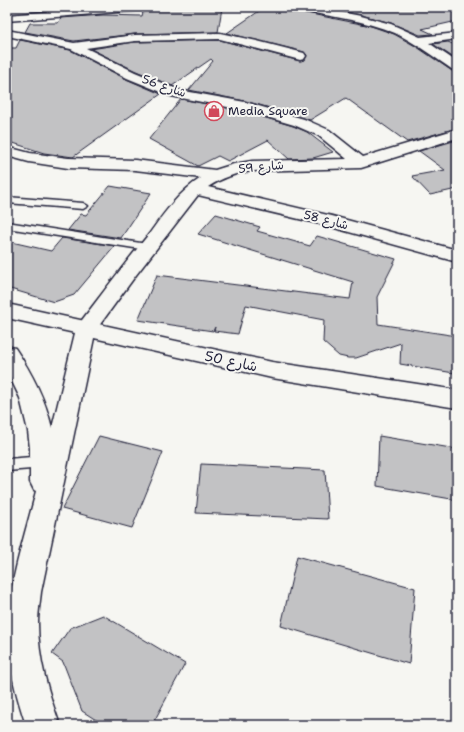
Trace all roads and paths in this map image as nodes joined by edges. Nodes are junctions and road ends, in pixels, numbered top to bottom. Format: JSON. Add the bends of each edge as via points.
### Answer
{"nodes":[{"id":1,"x":143,"y":7,"type":"edge"},
{"id":2,"x":296,"y":7,"type":"edge"},
{"id":3,"x":7,"y":18,"type":"edge"},
{"id":4,"x":7,"y":33,"type":"edge"},
{"id":5,"x":457,"y":36,"type":"edge"},
{"id":6,"x":417,"y":41,"type":"junction"},
{"id":7,"x":74,"y":46,"type":"junction"},
{"id":8,"x":300,"y":56,"type":"dead end"},
{"id":9,"x":457,"y":67,"type":"edge"},
{"id":10,"x":457,"y":133,"type":"edge"},
{"id":11,"x":7,"y":151,"type":"edge"},
{"id":12,"x":361,"y":163,"type":"junction"},
{"id":13,"x":266,"y":165,"type":"junction"},
{"id":14,"x":216,"y":175,"type":"junction"},
{"id":15,"x":194,"y":189,"type":"junction"},
{"id":16,"x":242,"y":199,"type":"junction"},
{"id":17,"x":7,"y":200,"type":"edge"},
{"id":18,"x":83,"y":206,"type":"dead end"},
{"id":19,"x":7,"y":225,"type":"edge"},
{"id":20,"x":147,"y":247,"type":"junction"},
{"id":21,"x":457,"y":256,"type":"edge"},
{"id":22,"x":7,"y":311,"type":"edge"},
{"id":23,"x":86,"y":329,"type":"junction"},
{"id":24,"x":7,"y":354,"type":"edge"},
{"id":25,"x":457,"y":399,"type":"edge"},
{"id":26,"x":44,"y":462,"type":"junction"},
{"id":27,"x":7,"y":465,"type":"edge"},
{"id":28,"x":39,"y":533,"type":"junction"},
{"id":29,"x":15,"y":628,"type":"edge"},
{"id":30,"x":43,"y":725,"type":"edge"}],
"edges":[{"from":1,"to":3,"type":"street"},
{"from":2,"to":6,"type":"street","via":[[375,22]]},
{"from":4,"to":7,"type":"street","name":"شارع 56"},
{"from":5,"to":6,"type":"street"},
{"from":6,"to":9,"type":"street"},
{"from":7,"to":8,"type":"street","via":[[136,38],[220,36]]},
{"from":7,"to":12,"type":"street","name":"شارع 56","via":[[164,89],[265,111],[311,127],[324,133]]},
{"from":10,"to":12,"type":"street","name":"شارع 59"},
{"from":11,"to":14,"type":"street","via":[[68,163],[135,165]]},
{"from":12,"to":13,"type":"street","name":"شارع 59"},
{"from":13,"to":14,"type":"street","name":"شارع 59","via":[[234,169]]},
{"from":13,"to":16,"type":"street","via":[[243,178],[239,185]]},
{"from":14,"to":15,"type":"street","name":"شارع 59"},
{"from":15,"to":16,"type":"street","name":"شارع 58"},
{"from":15,"to":20,"type":"street","name":"شارع 59"},
{"from":16,"to":21,"type":"street","name":"شارع 58"},
{"from":17,"to":18,"type":"lane"},
{"from":19,"to":20,"type":"lane"},
{"from":20,"to":23,"type":"street","name":"شارع 59"},
{"from":22,"to":23,"type":"street","name":"شارع 50"},
{"from":23,"to":25,"type":"street","name":"شارع 50","via":[[272,370]]},
{"from":23,"to":28,"type":"street"},
{"from":24,"to":26,"type":"street","via":[[35,408],[44,446]]},
{"from":26,"to":27,"type":"lane"},
{"from":26,"to":28,"type":"street"},
{"from":28,"to":29,"type":"street"},
{"from":29,"to":30,"type":"street"}]}
